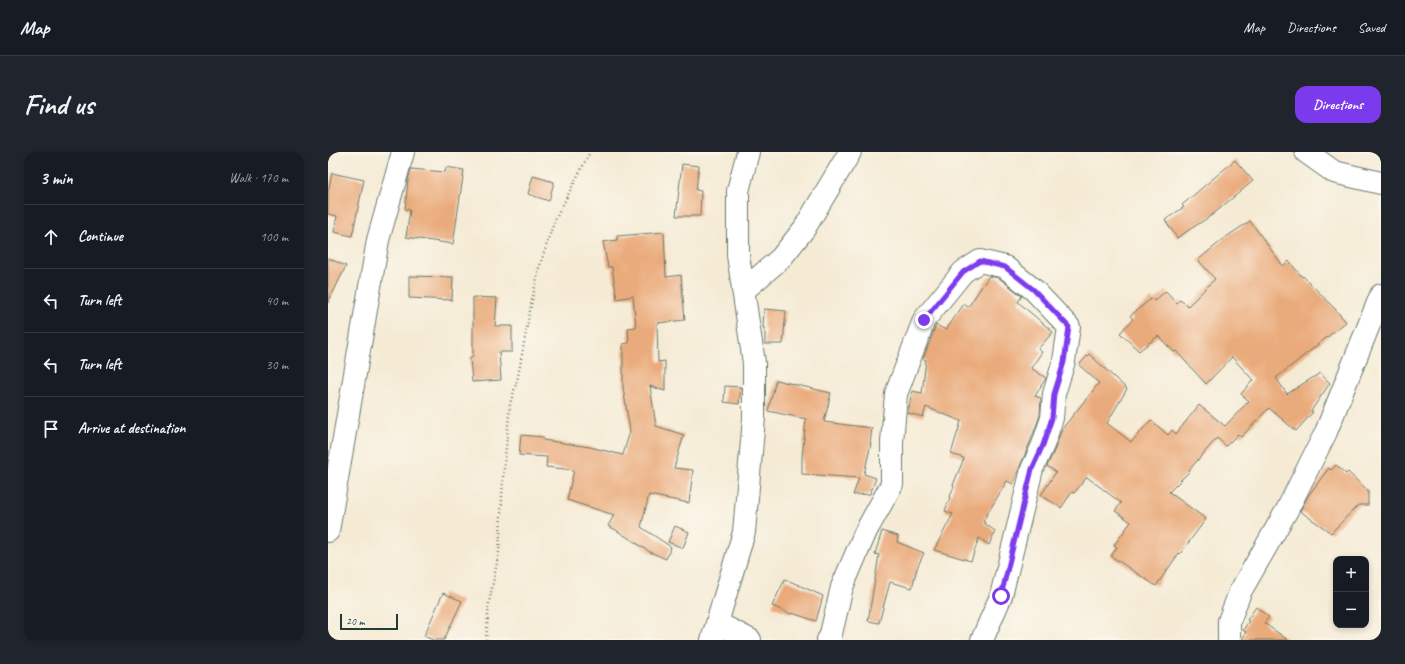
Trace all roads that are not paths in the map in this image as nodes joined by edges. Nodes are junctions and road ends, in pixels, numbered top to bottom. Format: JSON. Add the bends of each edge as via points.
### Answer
{"nodes":[{"id":1,"x":403,"y":152,"type":"edge"},
{"id":2,"x":748,"y":152,"type":"edge"},
{"id":3,"x":850,"y":152,"type":"edge"},
{"id":4,"x":1306,"y":152,"type":"edge"},
{"id":5,"x":1381,"y":183,"type":"edge"},
{"id":6,"x":743,"y":291,"type":"junction"},
{"id":7,"x":1381,"y":295,"type":"edge"},
{"id":8,"x":328,"y":531,"type":"edge"},
{"id":9,"x":714,"y":632,"type":"edge"},
{"id":10,"x":750,"y":640,"type":"edge"},
{"id":11,"x":828,"y":640,"type":"edge"},
{"id":12,"x":982,"y":640,"type":"edge"},
{"id":13,"x":1229,"y":640,"type":"edge"}],
"edges":[{"from":1,"to":8,"type":"street","via":[[378,240]]},
{"from":2,"to":6,"type":"street","via":[[738,191],[738,255]]},
{"from":3,"to":6,"type":"street","via":[[804,229],[780,258]]},
{"from":4,"to":5,"type":"street","via":[[1334,172]]},
{"from":6,"to":9,"type":"street","via":[[754,363],[754,418],[744,532]]},
{"from":7,"to":13,"type":"street","via":[[1326,432],[1287,510],[1240,592],[1229,621]]},
{"from":9,"to":10,"type":"street"},
{"from":11,"to":12,"type":"street","via":[[842,587],[866,531],[892,484],[896,394],[924,320],[963,272],[980,261],[1005,267],[1034,290],[1069,327],[1064,362],[1054,394],[1052,418],[1032,469],[1001,596]]}]}
